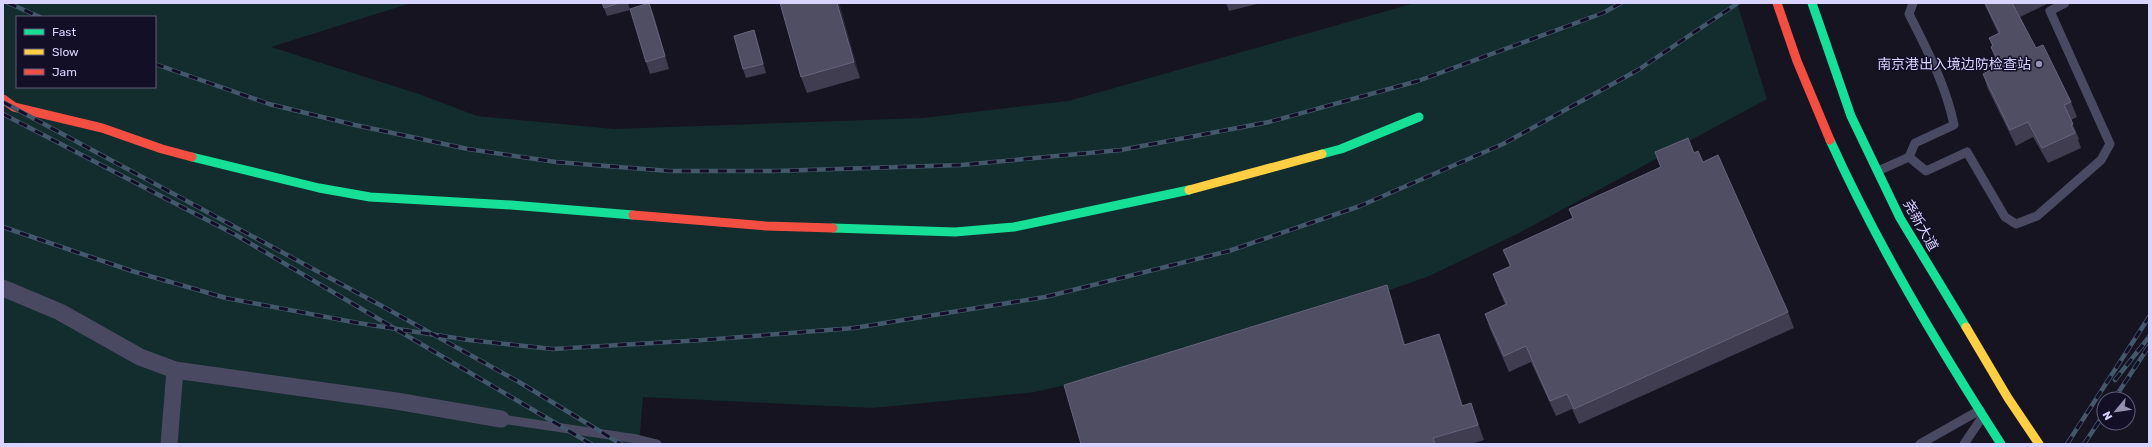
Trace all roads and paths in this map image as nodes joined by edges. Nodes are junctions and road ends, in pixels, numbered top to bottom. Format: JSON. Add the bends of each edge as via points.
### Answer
{"nodes":[{"id":1,"x":1777,"y":3,"type":"edge"},
{"id":2,"x":1812,"y":3,"type":"edge"},
{"id":3,"x":1913,"y":3,"type":"edge"},
{"id":4,"x":2065,"y":3,"type":"edge"},
{"id":5,"x":3,"y":99,"type":"edge"},
{"id":6,"x":1419,"y":117,"type":"dead end"},
{"id":7,"x":1909,"y":157,"type":"junction"},
{"id":8,"x":1878,"y":171,"type":"junction"},
{"id":9,"x":3,"y":288,"type":"edge"},
{"id":10,"x":175,"y":370,"type":"junction"},
{"id":11,"x":1982,"y":413,"type":"junction"},
{"id":12,"x":501,"y":419,"type":"joint"},
{"id":13,"x":168,"y":444,"type":"edge"},
{"id":14,"x":657,"y":444,"type":"edge"},
{"id":15,"x":1920,"y":444,"type":"edge"},
{"id":16,"x":1964,"y":444,"type":"edge"},
{"id":17,"x":2000,"y":444,"type":"edge"},
{"id":18,"x":2039,"y":444,"type":"edge"}],
"edges":[{"from":1,"to":11,"type":"street","via":[[1790,43],[1826,130],[1876,234],[1929,330]]},
{"from":2,"to":8,"type":"street","name":"尧新大道","via":[[1851,116]]},
{"from":3,"to":7,"type":"lane","via":[[1909,14],[1935,66],[1951,108],[1954,125],[1915,143]]},
{"from":4,"to":7,"type":"lane","via":[[2050,11],[2110,144],[2101,160],[2037,216],[2016,224],[2005,217],[1967,152],[1926,171]]},
{"from":5,"to":6,"type":"street","via":[[14,108],[102,128],[162,149],[319,188],[370,197],[511,205],[766,226],[955,232],[1014,227],[1168,196],[1341,149]]},
{"from":7,"to":8,"type":"lane"},
{"from":8,"to":18,"type":"street","name":"尧新大道","via":[[1900,218],[2008,398]]},
{"from":9,"to":10,"type":"street","via":[[60,312],[140,357]]},
{"from":10,"to":12,"type":"street","via":[[396,401]]},
{"from":10,"to":13,"type":"street"},
{"from":11,"to":15,"type":"lane"},
{"from":11,"to":16,"type":"lane"},
{"from":11,"to":17,"type":"street"},
{"from":12,"to":14,"type":"lane"}]}
